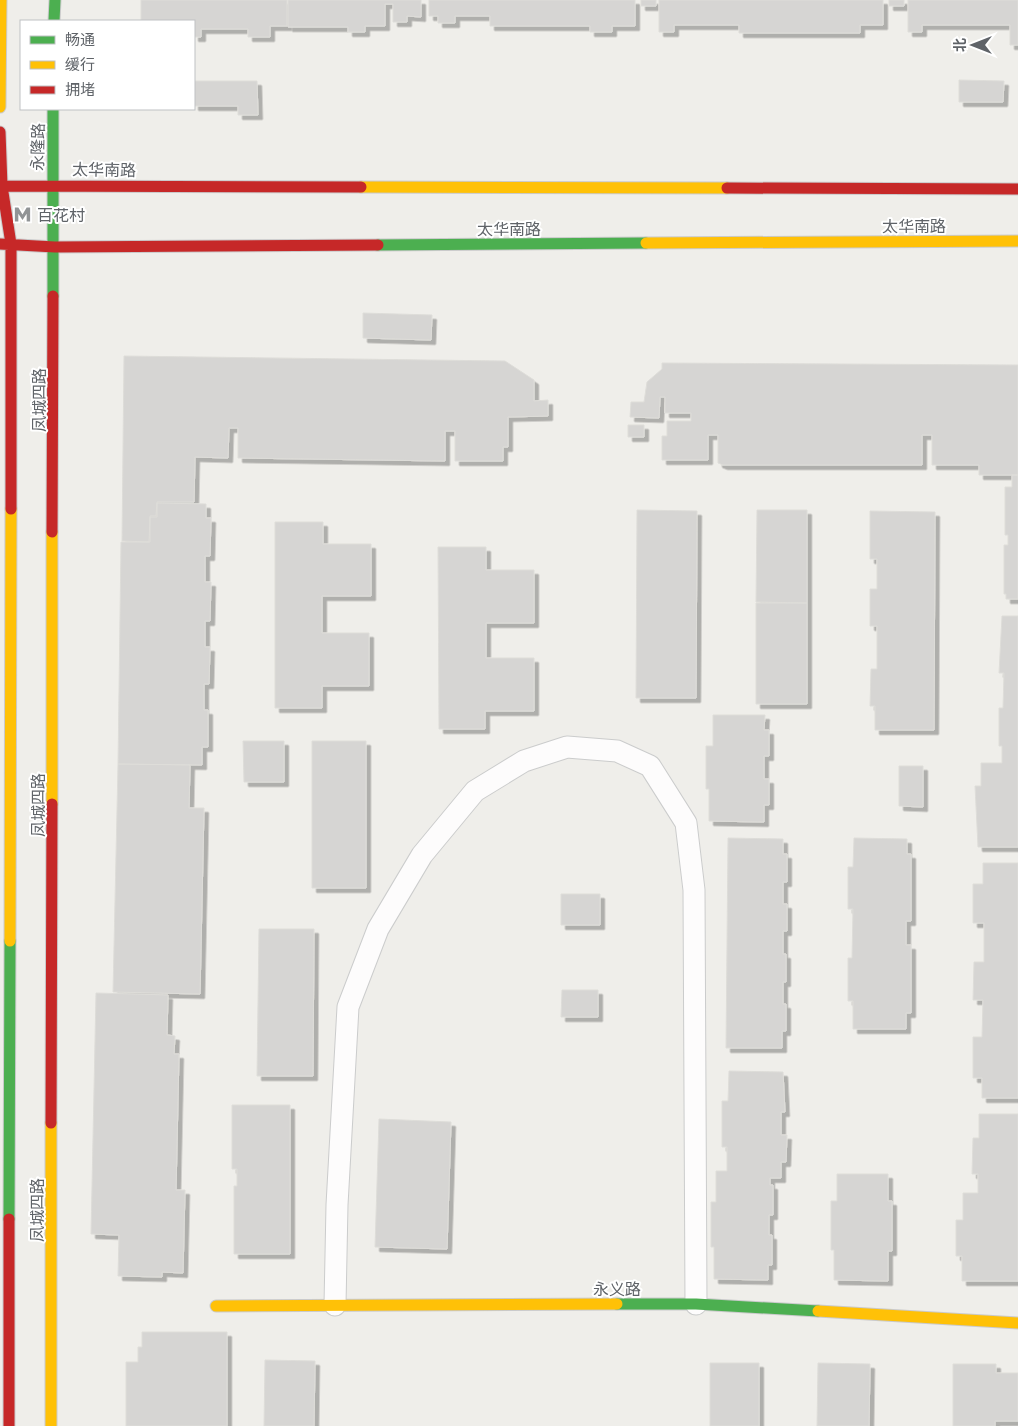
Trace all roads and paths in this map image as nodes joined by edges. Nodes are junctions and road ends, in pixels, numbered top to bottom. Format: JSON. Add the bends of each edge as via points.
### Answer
{"nodes":[{"id":1,"x":1,"y":0,"type":"edge"},
{"id":2,"x":55,"y":0,"type":"edge"},
{"id":3,"x":54,"y":20,"type":"edge"},
{"id":4,"x":0,"y":107,"type":"edge"},
{"id":5,"x":54,"y":110,"type":"edge"},
{"id":6,"x":0,"y":132,"type":"edge"},
{"id":7,"x":53,"y":185,"type":"junction"},
{"id":8,"x":1,"y":186,"type":"edge"},
{"id":9,"x":1018,"y":189,"type":"edge"},
{"id":10,"x":1018,"y":241,"type":"edge"},
{"id":11,"x":5,"y":244,"type":"edge"},
{"id":12,"x":55,"y":247,"type":"junction"},
{"id":13,"x":696,"y":1304,"type":"junction"},
{"id":14,"x":335,"y":1305,"type":"junction"},
{"id":15,"x":216,"y":1306,"type":"dead end"},
{"id":16,"x":1018,"y":1323,"type":"edge"},
{"id":17,"x":9,"y":1426,"type":"edge"},
{"id":18,"x":51,"y":1426,"type":"edge"}],
"edges":[{"from":1,"to":4,"type":"street"},
{"from":2,"to":3,"type":"street"},
{"from":5,"to":7,"type":"street","name":"永隆路"},
{"from":6,"to":8,"type":"street"},
{"from":7,"to":8,"type":"street","name":"太华南路"},
{"from":7,"to":9,"type":"street","name":"太华南路"},
{"from":7,"to":12,"type":"street","name":"凤城四路"},
{"from":8,"to":11,"type":"street","name":"凤城四路"},
{"from":10,"to":12,"type":"street","name":"太华南路"},
{"from":11,"to":12,"type":"street","name":"太华南路"},
{"from":11,"to":17,"type":"street","name":"凤城四路"},
{"from":12,"to":18,"type":"street","name":"凤城四路"},
{"from":13,"to":14,"type":"street","name":"永义路"},
{"from":13,"to":14,"type":"street","via":[[694,890],[686,823],[650,766],[617,751],[567,747],[524,760],[475,791],[422,855],[378,929],[348,1007]]},
{"from":13,"to":16,"type":"street","name":"永义路"},
{"from":14,"to":15,"type":"street","name":"永义路"}]}
